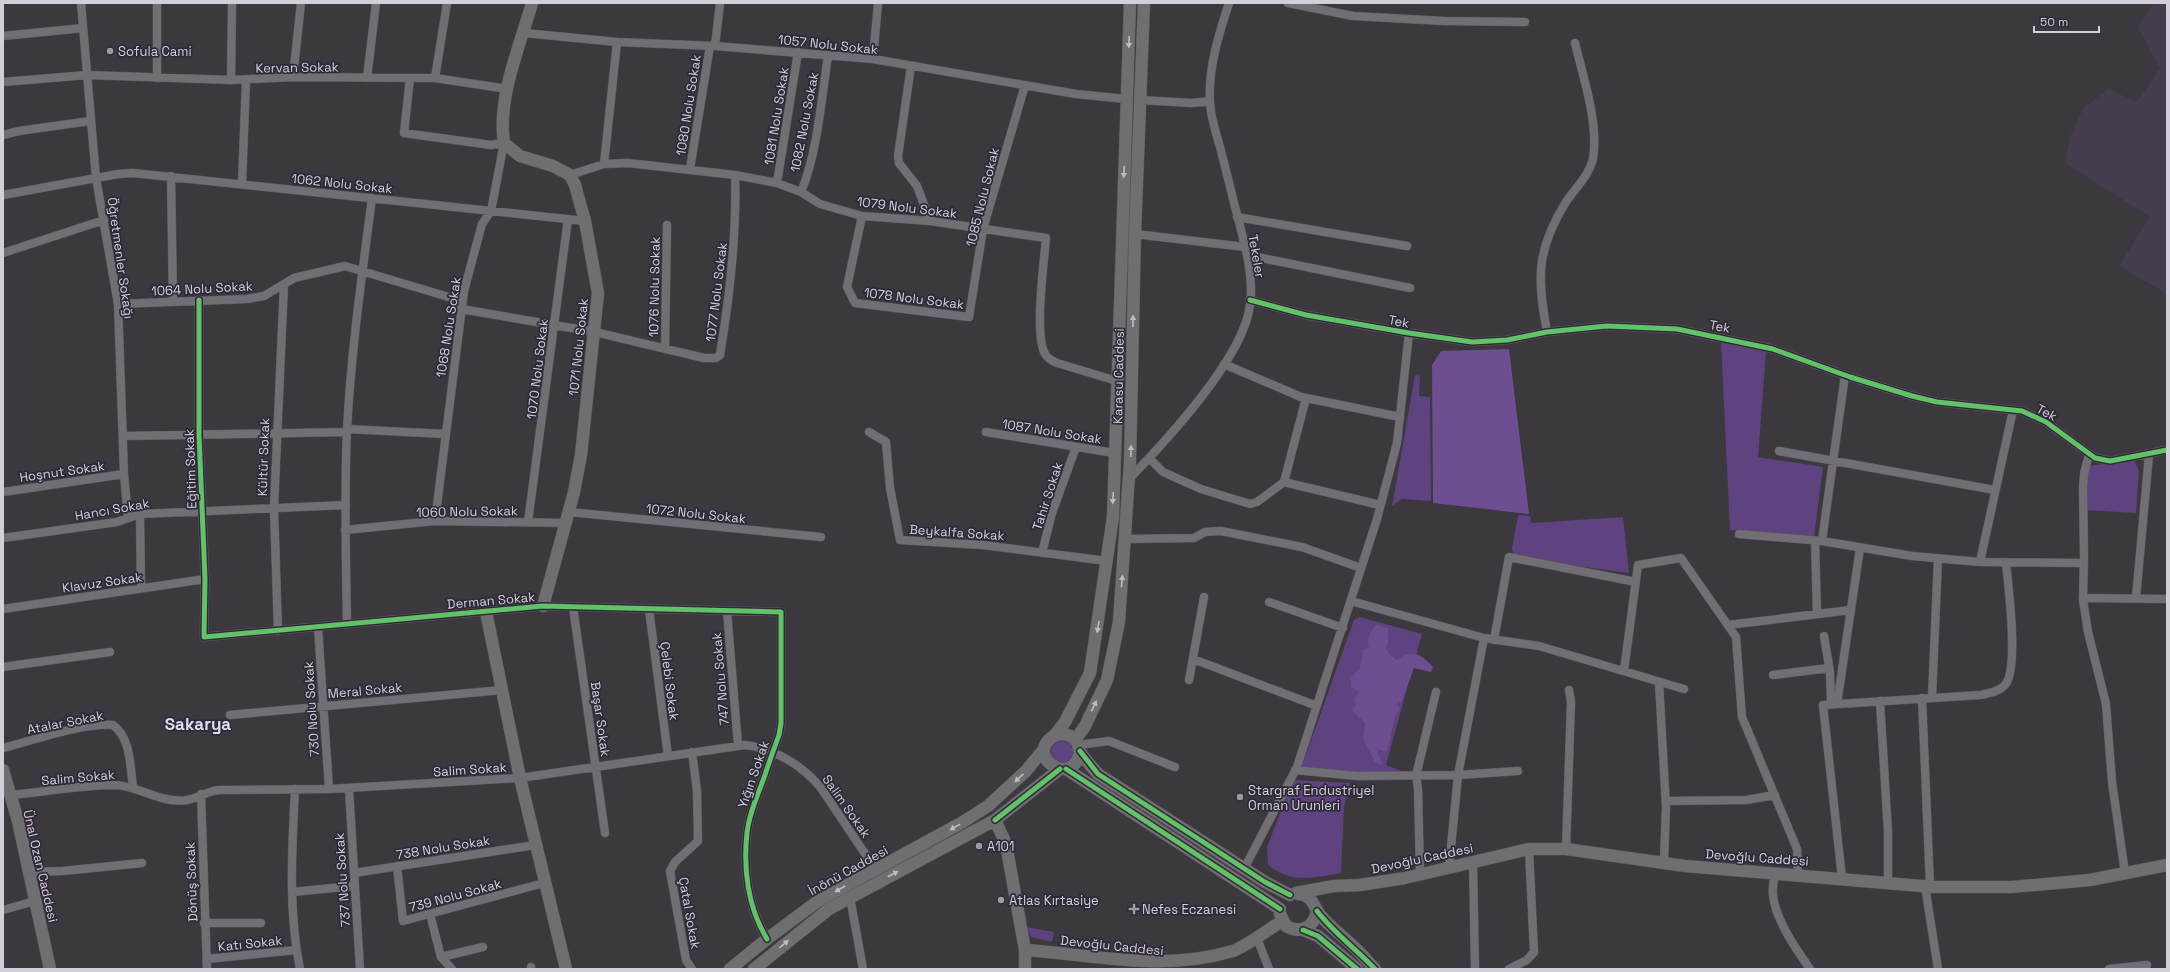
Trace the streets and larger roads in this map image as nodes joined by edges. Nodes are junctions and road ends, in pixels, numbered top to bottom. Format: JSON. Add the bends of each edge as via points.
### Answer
{"nodes":[{"id":1,"x":81,"y":3,"type":"edge"},
{"id":2,"x":157,"y":3,"type":"edge"},
{"id":3,"x":232,"y":3,"type":"edge"},
{"id":4,"x":301,"y":3,"type":"edge"},
{"id":5,"x":376,"y":3,"type":"edge"},
{"id":6,"x":447,"y":3,"type":"edge"},
{"id":7,"x":532,"y":3,"type":"edge"},
{"id":8,"x":720,"y":3,"type":"edge"},
{"id":9,"x":878,"y":3,"type":"edge"},
{"id":10,"x":1130,"y":3,"type":"edge"},
{"id":11,"x":1144,"y":3,"type":"edge"},
{"id":12,"x":1229,"y":3,"type":"edge"},
{"id":13,"x":1288,"y":3,"type":"edge"},
{"id":14,"x":1525,"y":22,"type":"dead end"},
{"id":15,"x":83,"y":28,"type":"junction"},
{"id":16,"x":524,"y":33,"type":"junction"},
{"id":17,"x":3,"y":36,"type":"edge"},
{"id":18,"x":617,"y":42,"type":"junction"},
{"id":19,"x":1575,"y":42,"type":"dead end"},
{"id":20,"x":712,"y":46,"type":"junction"},
{"id":21,"x":798,"y":52,"type":"junction"},
{"id":22,"x":828,"y":55,"type":"junction"},
{"id":23,"x":873,"y":60,"type":"junction"},
{"id":24,"x":911,"y":66,"type":"junction"},
{"id":25,"x":87,"y":75,"type":"junction"},
{"id":26,"x":293,"y":77,"type":"junction"},
{"id":27,"x":157,"y":78,"type":"junction"},
{"id":28,"x":367,"y":78,"type":"junction"},
{"id":29,"x":410,"y":78,"type":"junction"},
{"id":30,"x":435,"y":78,"type":"junction"},
{"id":31,"x":231,"y":80,"type":"junction"},
{"id":32,"x":246,"y":80,"type":"junction"},
{"id":33,"x":3,"y":82,"type":"edge"},
{"id":34,"x":1025,"y":85,"type":"junction"},
{"id":35,"x":508,"y":89,"type":"junction"},
{"id":36,"x":1126,"y":99,"type":"junction"},
{"id":37,"x":1140,"y":100,"type":"junction"},
{"id":38,"x":1210,"y":101,"type":"junction"},
{"id":39,"x":90,"y":121,"type":"junction"},
{"id":40,"x":3,"y":136,"type":"edge"},
{"id":41,"x":504,"y":143,"type":"junction"},
{"id":42,"x":604,"y":164,"type":"junction"},
{"id":43,"x":690,"y":169,"type":"junction"},
{"id":44,"x":570,"y":175,"type":"junction"},
{"id":45,"x":735,"y":175,"type":"junction"},
{"id":46,"x":171,"y":176,"type":"junction"},
{"id":47,"x":96,"y":178,"type":"junction"},
{"id":48,"x":777,"y":183,"type":"junction"},
{"id":49,"x":242,"y":184,"type":"junction"},
{"id":50,"x":801,"y":192,"type":"junction"},
{"id":51,"x":3,"y":195,"type":"edge"},
{"id":52,"x":372,"y":198,"type":"junction"},
{"id":53,"x":491,"y":211,"type":"junction"},
{"id":54,"x":862,"y":216,"type":"junction"},
{"id":55,"x":1237,"y":217,"type":"junction"},
{"id":56,"x":568,"y":219,"type":"junction"},
{"id":57,"x":104,"y":220,"type":"junction"},
{"id":58,"x":585,"y":221,"type":"junction"},
{"id":59,"x":930,"y":221,"type":"junction"},
{"id":60,"x":667,"y":225,"type":"dead end"},
{"id":61,"x":984,"y":229,"type":"junction"},
{"id":62,"x":1135,"y":234,"type":"junction"},
{"id":63,"x":1407,"y":246,"type":"dead end"},
{"id":64,"x":1246,"y":251,"type":"junction"},
{"id":65,"x":3,"y":253,"type":"edge"},
{"id":66,"x":363,"y":271,"type":"junction"},
{"id":67,"x":284,"y":284,"type":"junction"},
{"id":68,"x":1410,"y":288,"type":"dead end"},
{"id":69,"x":199,"y":300,"type":"junction"},
{"id":70,"x":1250,"y":300,"type":"junction"},
{"id":71,"x":173,"y":302,"type":"junction"},
{"id":72,"x":118,"y":304,"type":"junction"},
{"id":73,"x":462,"y":305,"type":"junction"},
{"id":74,"x":969,"y":317,"type":"joint"},
{"id":75,"x":554,"y":326,"type":"junction"},
{"id":76,"x":595,"y":332,"type":"junction"},
{"id":77,"x":1547,"y":332,"type":"junction"},
{"id":78,"x":1409,"y":334,"type":"junction"},
{"id":79,"x":665,"y":349,"type":"junction"},
{"id":80,"x":1224,"y":364,"type":"junction"},
{"id":81,"x":1845,"y":375,"type":"junction"},
{"id":82,"x":1117,"y":380,"type":"junction"},
{"id":83,"x":1306,"y":398,"type":"junction"},
{"id":84,"x":2013,"y":410,"type":"junction"},
{"id":85,"x":1400,"y":417,"type":"junction"},
{"id":86,"x":347,"y":430,"type":"junction"},
{"id":87,"x":869,"y":432,"type":"dead end"},
{"id":88,"x":986,"y":432,"type":"dead end"},
{"id":89,"x":276,"y":433,"type":"junction"},
{"id":90,"x":199,"y":434,"type":"junction"},
{"id":91,"x":444,"y":434,"type":"junction"},
{"id":92,"x":123,"y":436,"type":"junction"},
{"id":93,"x":1076,"y":447,"type":"junction"},
{"id":94,"x":2167,"y":450,"type":"edge"},
{"id":95,"x":1779,"y":451,"type":"dead end"},
{"id":96,"x":1114,"y":453,"type":"junction"},
{"id":97,"x":2089,"y":454,"type":"junction"},
{"id":98,"x":2149,"y":455,"type":"junction"},
{"id":99,"x":1149,"y":458,"type":"junction"},
{"id":100,"x":1833,"y":460,"type":"junction"},
{"id":101,"x":124,"y":474,"type":"junction"},
{"id":102,"x":1129,"y":479,"type":"junction"},
{"id":103,"x":1284,"y":482,"type":"junction"},
{"id":104,"x":1995,"y":490,"type":"junction"},
{"id":105,"x":3,"y":492,"type":"edge"},
{"id":106,"x":346,"y":505,"type":"junction"},
{"id":107,"x":1380,"y":505,"type":"junction"},
{"id":108,"x":274,"y":508,"type":"junction"},
{"id":109,"x":202,"y":511,"type":"junction"},
{"id":110,"x":140,"y":514,"type":"junction"},
{"id":111,"x":567,"y":517,"type":"junction"},
{"id":112,"x":128,"y":518,"type":"junction"},
{"id":113,"x":435,"y":521,"type":"junction"},
{"id":114,"x":528,"y":522,"type":"junction"},
{"id":115,"x":345,"y":530,"type":"junction"},
{"id":116,"x":1739,"y":534,"type":"dead end"},
{"id":117,"x":3,"y":538,"type":"edge"},
{"id":118,"x":821,"y":538,"type":"dead end"},
{"id":119,"x":1126,"y":539,"type":"junction"},
{"id":120,"x":1819,"y":541,"type":"junction"},
{"id":121,"x":1860,"y":548,"type":"junction"},
{"id":122,"x":1042,"y":553,"type":"junction"},
{"id":123,"x":1938,"y":559,"type":"junction"},
{"id":124,"x":1106,"y":561,"type":"junction"},
{"id":125,"x":1980,"y":562,"type":"junction"},
{"id":126,"x":2006,"y":562,"type":"junction"},
{"id":127,"x":2084,"y":563,"type":"junction"},
{"id":128,"x":1362,"y":568,"type":"junction"},
{"id":129,"x":205,"y":579,"type":"junction"},
{"id":130,"x":1636,"y":582,"type":"junction"},
{"id":131,"x":141,"y":588,"type":"junction"},
{"id":132,"x":1204,"y":596,"type":"dead end"},
{"id":133,"x":2083,"y":598,"type":"junction"},
{"id":134,"x":2136,"y":598,"type":"junction"},
{"id":135,"x":2167,"y":599,"type":"edge"},
{"id":136,"x":1269,"y":602,"type":"dead end"},
{"id":137,"x":1351,"y":602,"type":"junction"},
{"id":138,"x":543,"y":606,"type":"junction"},
{"id":139,"x":573,"y":607,"type":"junction"},
{"id":140,"x":3,"y":608,"type":"edge"},
{"id":141,"x":649,"y":609,"type":"junction"},
{"id":142,"x":1851,"y":610,"type":"junction"},
{"id":143,"x":727,"y":611,"type":"junction"},
{"id":144,"x":486,"y":612,"type":"junction"},
{"id":145,"x":781,"y":612,"type":"joint"},
{"id":146,"x":1817,"y":614,"type":"junction"},
{"id":147,"x":347,"y":624,"type":"junction"},
{"id":148,"x":1728,"y":625,"type":"junction"},
{"id":149,"x":318,"y":627,"type":"junction"},
{"id":150,"x":1343,"y":628,"type":"junction"},
{"id":151,"x":278,"y":631,"type":"junction"},
{"id":152,"x":1824,"y":636,"type":"dead end"},
{"id":153,"x":204,"y":637,"type":"joint"},
{"id":154,"x":1484,"y":638,"type":"junction"},
{"id":155,"x":1494,"y":640,"type":"junction"},
{"id":156,"x":110,"y":652,"type":"dead end"},
{"id":157,"x":1193,"y":659,"type":"junction"},
{"id":158,"x":3,"y":667,"type":"edge"},
{"id":159,"x":1829,"y":668,"type":"junction"},
{"id":160,"x":1624,"y":671,"type":"junction"},
{"id":161,"x":1773,"y":675,"type":"dead end"},
{"id":162,"x":1189,"y":680,"type":"dead end"},
{"id":163,"x":1659,"y":682,"type":"junction"},
{"id":164,"x":1684,"y":689,"type":"dead end"},
{"id":165,"x":502,"y":690,"type":"junction"},
{"id":166,"x":1569,"y":690,"type":"dead end"},
{"id":167,"x":1436,"y":692,"type":"dead end"},
{"id":168,"x":1932,"y":697,"type":"junction"},
{"id":169,"x":1922,"y":698,"type":"junction"},
{"id":170,"x":1880,"y":701,"type":"junction"},
{"id":171,"x":1834,"y":704,"type":"junction"},
{"id":172,"x":323,"y":706,"type":"junction"},
{"id":173,"x":1317,"y":706,"type":"junction"},
{"id":174,"x":230,"y":715,"type":"dead end"},
{"id":175,"x":1054,"y":736,"type":"junction"},
{"id":176,"x":738,"y":745,"type":"junction"},
{"id":177,"x":1078,"y":746,"type":"junction"},
{"id":178,"x":3,"y":748,"type":"edge"},
{"id":179,"x":1044,"y":749,"type":"junction"},
{"id":180,"x":692,"y":752,"type":"junction"},
{"id":181,"x":772,"y":753,"type":"junction"},
{"id":182,"x":668,"y":756,"type":"junction"},
{"id":183,"x":596,"y":768,"type":"junction"},
{"id":184,"x":1175,"y":768,"type":"dead end"},
{"id":185,"x":1063,"y":769,"type":"junction"},
{"id":186,"x":3,"y":770,"type":"edge"},
{"id":187,"x":1295,"y":770,"type":"junction"},
{"id":188,"x":1518,"y":771,"type":"dead end"},
{"id":189,"x":1458,"y":775,"type":"junction"},
{"id":190,"x":1416,"y":776,"type":"junction"},
{"id":191,"x":520,"y":778,"type":"junction"},
{"id":192,"x":132,"y":787,"type":"junction"},
{"id":193,"x":295,"y":789,"type":"junction"},
{"id":194,"x":348,"y":789,"type":"junction"},
{"id":195,"x":329,"y":790,"type":"junction"},
{"id":196,"x":201,"y":794,"type":"junction"},
{"id":197,"x":1775,"y":795,"type":"junction"},
{"id":198,"x":10,"y":796,"type":"junction"},
{"id":199,"x":1666,"y":801,"type":"junction"},
{"id":200,"x":995,"y":820,"type":"junction"},
{"id":201,"x":605,"y":834,"type":"dead end"},
{"id":202,"x":536,"y":845,"type":"junction"},
{"id":203,"x":1529,"y":849,"type":"junction"},
{"id":204,"x":1566,"y":849,"type":"junction"},
{"id":205,"x":1473,"y":862,"type":"junction"},
{"id":206,"x":1664,"y":862,"type":"junction"},
{"id":207,"x":142,"y":863,"type":"dead end"},
{"id":208,"x":2167,"y":864,"type":"edge"},
{"id":209,"x":397,"y":866,"type":"junction"},
{"id":210,"x":1449,"y":868,"type":"junction"},
{"id":211,"x":1244,"y":869,"type":"junction"},
{"id":212,"x":876,"y":870,"type":"junction"},
{"id":213,"x":29,"y":872,"type":"junction"},
{"id":214,"x":354,"y":873,"type":"junction"},
{"id":215,"x":1774,"y":873,"type":"junction"},
{"id":216,"x":2125,"y":873,"type":"junction"},
{"id":217,"x":1420,"y":874,"type":"junction"},
{"id":218,"x":1798,"y":875,"type":"junction"},
{"id":219,"x":1842,"y":878,"type":"junction"},
{"id":220,"x":1888,"y":882,"type":"junction"},
{"id":221,"x":544,"y":883,"type":"junction"},
{"id":222,"x":354,"y":886,"type":"junction"},
{"id":223,"x":1348,"y":886,"type":"junction"},
{"id":224,"x":1928,"y":886,"type":"junction"},
{"id":225,"x":292,"y":892,"type":"junction"},
{"id":226,"x":1293,"y":894,"type":"junction"},
{"id":227,"x":850,"y":897,"type":"junction"},
{"id":228,"x":35,"y":901,"type":"junction"},
{"id":229,"x":1316,"y":908,"type":"junction"},
{"id":230,"x":3,"y":910,"type":"edge"},
{"id":231,"x":430,"y":914,"type":"junction"},
{"id":232,"x":1281,"y":915,"type":"junction"},
{"id":233,"x":204,"y":923,"type":"junction"},
{"id":234,"x":261,"y":923,"type":"dead end"},
{"id":235,"x":1303,"y":930,"type":"junction"},
{"id":236,"x":1257,"y":938,"type":"junction"},
{"id":237,"x":767,"y":939,"type":"junction"},
{"id":238,"x":483,"y":947,"type":"dead end"},
{"id":239,"x":296,"y":950,"type":"junction"},
{"id":240,"x":1025,"y":950,"type":"junction"},
{"id":241,"x":441,"y":957,"type":"junction"},
{"id":242,"x":207,"y":959,"type":"junction"},
{"id":243,"x":2147,"y":965,"type":"dead end"},
{"id":244,"x":50,"y":969,"type":"edge"},
{"id":245,"x":207,"y":969,"type":"edge"},
{"id":246,"x":300,"y":969,"type":"edge"},
{"id":247,"x":360,"y":969,"type":"edge"},
{"id":248,"x":452,"y":969,"type":"edge"},
{"id":249,"x":566,"y":969,"type":"edge"},
{"id":250,"x":692,"y":969,"type":"edge"},
{"id":251,"x":730,"y":969,"type":"edge"},
{"id":252,"x":755,"y":969,"type":"edge"},
{"id":253,"x":863,"y":969,"type":"edge"},
{"id":254,"x":1025,"y":969,"type":"edge"},
{"id":255,"x":1269,"y":969,"type":"edge"},
{"id":256,"x":1357,"y":969,"type":"edge"},
{"id":257,"x":1375,"y":969,"type":"edge"},
{"id":258,"x":1475,"y":969,"type":"edge"},
{"id":259,"x":1509,"y":969,"type":"edge"},
{"id":260,"x":1810,"y":969,"type":"edge"},
{"id":261,"x":1938,"y":969,"type":"edge"},
{"id":262,"x":2109,"y":969,"type":"edge"}],
"edges":[{"from":1,"to":15,"type":"street","name":"Öğretmenler Sokağı"},
{"from":2,"to":27,"type":"street"},
{"from":3,"to":31,"type":"street"},
{"from":4,"to":26,"type":"street"},
{"from":5,"to":28,"type":"street"},
{"from":6,"to":30,"type":"street"},
{"from":7,"to":16,"type":"street"},
{"from":8,"to":20,"type":"street","name":"1080 Nolu Sokak"},
{"from":9,"to":23,"type":"street"},
{"from":10,"to":36,"type":"street","name":"Karasu Caddesi","one_way":true},
{"from":11,"to":37,"type":"street","name":"Karasu Caddesi"},
{"from":12,"to":38,"type":"street","name":"Tekeler","via":[[1219,34]]},
{"from":13,"to":14,"type":"street","via":[[1353,16]]},
{"from":15,"to":17,"type":"street"},
{"from":15,"to":25,"type":"street","name":"Öğretmenler Sokağı"},
{"from":16,"to":18,"type":"street","name":"1057 Nolu Sokak"},
{"from":16,"to":35,"type":"street"},
{"from":18,"to":20,"type":"street","name":"1057 Nolu Sokak"},
{"from":18,"to":42,"type":"street"},
{"from":19,"to":77,"type":"street","via":[[1594,129],[1593,153],[1589,169],[1566,202],[1548,235],[1542,254],[1540,296]]},
{"from":20,"to":21,"type":"street","name":"1057 Nolu Sokak"},
{"from":20,"to":43,"type":"street","name":"1080 Nolu Sokak"},
{"from":21,"to":22,"type":"street","name":"1057 Nolu Sokak"},
{"from":21,"to":48,"type":"street","name":"1081 Nolu Sokak"},
{"from":22,"to":23,"type":"street","name":"1057 Nolu Sokak"},
{"from":22,"to":50,"type":"street","name":"1082 Nolu Sokak","via":[[816,134]]},
{"from":23,"to":24,"type":"street","name":"1057 Nolu Sokak"},
{"from":24,"to":34,"type":"street","name":"1057 Nolu Sokak"},
{"from":24,"to":59,"type":"street","via":[[898,156],[899,163],[917,186]]},
{"from":25,"to":27,"type":"street","name":"Kervan Sokak"},
{"from":25,"to":33,"type":"street","name":"Kervan Sokak"},
{"from":25,"to":39,"type":"street","name":"Öğretmenler Sokağı"},
{"from":26,"to":28,"type":"street","name":"Kervan Sokak"},
{"from":26,"to":32,"type":"street","name":"Kervan Sokak"},
{"from":27,"to":31,"type":"street","name":"Kervan Sokak"},
{"from":28,"to":29,"type":"street","name":"Kervan Sokak"},
{"from":29,"to":30,"type":"street","name":"Kervan Sokak"},
{"from":29,"to":41,"type":"street","via":[[404,133],[491,145]]},
{"from":30,"to":35,"type":"street","name":"Kervan Sokak"},
{"from":31,"to":32,"type":"street","name":"Kervan Sokak"},
{"from":32,"to":49,"type":"street"},
{"from":34,"to":36,"type":"street","name":"1057 Nolu Sokak"},
{"from":34,"to":61,"type":"street","name":"1085 Nolu Sokak"},
{"from":35,"to":41,"type":"street","via":[[502,123]]},
{"from":36,"to":82,"type":"street","name":"Karasu Caddesi","one_way":true},
{"from":37,"to":38,"type":"street","via":[[1192,103]]},
{"from":37,"to":62,"type":"street","name":"Karasu Caddesi"},
{"from":38,"to":55,"type":"street","name":"Tekeler"},
{"from":39,"to":40,"type":"street","via":[[20,131]]},
{"from":39,"to":47,"type":"street","name":"Öğretmenler Sokağı"},
{"from":41,"to":44,"type":"street","via":[[520,156],[554,166]]},
{"from":41,"to":53,"type":"street","name":"1068 Nolu Sokak"},
{"from":42,"to":43,"type":"street","name":"1079 Nolu Sokak","via":[[628,163]]},
{"from":42,"to":44,"type":"street"},
{"from":43,"to":45,"type":"street","name":"1079 Nolu Sokak"},
{"from":44,"to":58,"type":"street","name":"1071 Nolu Sokak"},
{"from":45,"to":48,"type":"street","name":"1079 Nolu Sokak"},
{"from":45,"to":79,"type":"street","name":"1077 Nolu Sokak","via":[[736,217],[732,272],[720,355],[716,358],[704,358]]},
{"from":46,"to":47,"type":"street","name":"1062 Nolu Sokak","via":[[133,173]]},
{"from":46,"to":49,"type":"street","name":"1062 Nolu Sokak"},
{"from":46,"to":71,"type":"street"},
{"from":47,"to":51,"type":"street","name":"1062 Nolu Sokak"},
{"from":47,"to":57,"type":"street","name":"Öğretmenler Sokağı"},
{"from":48,"to":50,"type":"street","name":"1079 Nolu Sokak"},
{"from":49,"to":52,"type":"street","name":"1062 Nolu Sokak"},
{"from":50,"to":54,"type":"street","name":"1079 Nolu Sokak","via":[[820,204]]},
{"from":52,"to":53,"type":"street","name":"1062 Nolu Sokak"},
{"from":52,"to":66,"type":"street"},
{"from":53,"to":56,"type":"street","name":"1062 Nolu Sokak"},
{"from":53,"to":73,"type":"street","name":"1068 Nolu Sokak","via":[[482,224]]},
{"from":54,"to":59,"type":"street","name":"1079 Nolu Sokak"},
{"from":54,"to":74,"type":"street","name":"1078 Nolu Sokak","via":[[847,287],[855,303]]},
{"from":55,"to":63,"type":"street"},
{"from":55,"to":64,"type":"street","name":"Tekeler"},
{"from":56,"to":58,"type":"street","name":"1062 Nolu Sokak"},
{"from":56,"to":75,"type":"street","name":"1070 Nolu Sokak"},
{"from":57,"to":65,"type":"street"},
{"from":57,"to":72,"type":"street","name":"Öğretmenler Sokağı"},
{"from":58,"to":76,"type":"street","name":"1071 Nolu Sokak","via":[[598,293]]},
{"from":59,"to":61,"type":"street","name":"1079 Nolu Sokak"},
{"from":60,"to":79,"type":"street","name":"1076 Nolu Sokak"},
{"from":61,"to":74,"type":"street","name":"1085 Nolu Sokak"},
{"from":61,"to":82,"type":"street","name":"1079 Nolu Sokak","via":[[1046,238],[1041,329],[1044,352],[1050,360],[1057,363]]},
{"from":62,"to":64,"type":"street"},
{"from":102,"to":62,"type":"street","name":"Karasu Caddesi","one_way":true},
{"from":64,"to":68,"type":"street"},
{"from":64,"to":70,"type":"street","name":"Tekeler"},
{"from":66,"to":67,"type":"street","name":"1064 Nolu Sokak","via":[[345,266],[307,274]]},
{"from":66,"to":73,"type":"street","name":"1064 Nolu Sokak"},
{"from":66,"to":86,"type":"street"},
{"from":67,"to":69,"type":"street","name":"1064 Nolu Sokak","via":[[264,296]]},
{"from":67,"to":89,"type":"street","name":"Kültür Sokak"},
{"from":69,"to":71,"type":"street","name":"1064 Nolu Sokak"},
{"from":69,"to":90,"type":"street","name":"Eğitim Sokak"},
{"from":70,"to":78,"type":"street","name":"Tek","via":[[1306,315]]},
{"from":70,"to":80,"type":"street","name":"Tekeler","via":[[1244,330]]},
{"from":71,"to":72,"type":"street","name":"1064 Nolu Sokak"},
{"from":72,"to":92,"type":"street","name":"Öğretmenler Sokağı"},
{"from":73,"to":75,"type":"street","name":"1064 Nolu Sokak"},
{"from":73,"to":91,"type":"street","name":"1068 Nolu Sokak"},
{"from":75,"to":76,"type":"street","name":"1064 Nolu Sokak"},
{"from":75,"to":114,"type":"street","name":"1070 Nolu Sokak"},
{"from":76,"to":79,"type":"street","name":"1064 Nolu Sokak"},
{"from":76,"to":111,"type":"street","name":"1071 Nolu Sokak","via":[[581,455]]},
{"from":77,"to":78,"type":"street","name":"Tek","via":[[1507,340],[1472,342]]},
{"from":77,"to":81,"type":"street","name":"Tek","via":[[1607,326],[1677,329],[1773,349]]},
{"from":78,"to":85,"type":"street"},
{"from":80,"to":83,"type":"street","via":[[1281,390]]},
{"from":80,"to":99,"type":"street","name":"Tekeler"},
{"from":81,"to":84,"type":"street","name":"Tek","via":[[1937,402]]},
{"from":81,"to":100,"type":"street"},
{"from":82,"to":96,"type":"street","name":"Karasu Caddesi"},
{"from":83,"to":85,"type":"street"},
{"from":83,"to":103,"type":"street"},
{"from":84,"to":97,"type":"street","name":"Tek","via":[[2046,422]]},
{"from":84,"to":104,"type":"street"},
{"from":85,"to":107,"type":"street","via":[[1397,443]]},
{"from":86,"to":89,"type":"street"},
{"from":86,"to":91,"type":"street"},
{"from":86,"to":106,"type":"street"},
{"from":87,"to":122,"type":"street","name":"Beykalfa Sokak","via":[[886,442],[890,488],[900,540],[983,545]]},
{"from":88,"to":93,"type":"street","name":"1087 Nolu Sokak"},
{"from":89,"to":90,"type":"street"},
{"from":89,"to":108,"type":"street","name":"Kültür Sokak"},
{"from":90,"to":92,"type":"street"},
{"from":90,"to":109,"type":"street","name":"Eğitim Sokak"},
{"from":91,"to":113,"type":"street","name":"1068 Nolu Sokak"},
{"from":92,"to":101,"type":"street","name":"Öğretmenler Sokağı"},
{"from":93,"to":96,"type":"street","name":"1087 Nolu Sokak"},
{"from":93,"to":122,"type":"street","name":"Tahir Sokak","via":[[1052,513]]},
{"from":94,"to":98,"type":"street","name":"Tek"},
{"from":95,"to":100,"type":"street"},
{"from":96,"to":124,"type":"street","name":"Karasu Caddesi","one_way":true,"via":[[1113,517]]},
{"from":97,"to":98,"type":"street","name":"Tek","via":[[2110,462]]},
{"from":97,"to":127,"type":"street","via":[[2082,488]]},
{"from":98,"to":134,"type":"street"},
{"from":99,"to":102,"type":"street","name":"Tekeler"},
{"from":99,"to":103,"type":"street","via":[[1163,472],[1201,489],[1250,504],[1269,495]]},
{"from":100,"to":104,"type":"street"},
{"from":100,"to":120,"type":"street"},
{"from":101,"to":105,"type":"street","name":"Hoşnut Sokak"},
{"from":101,"to":112,"type":"street","name":"Öğretmenler Sokağı"},
{"from":102,"to":119,"type":"street","name":"Karasu Caddesi"},
{"from":103,"to":107,"type":"street"},
{"from":104,"to":125,"type":"street"},
{"from":106,"to":108,"type":"street","name":"Hancı Sokak"},
{"from":106,"to":115,"type":"street"},
{"from":107,"to":128,"type":"street"},
{"from":108,"to":109,"type":"street","name":"Hancı Sokak"},
{"from":108,"to":151,"type":"street","name":"Kültür Sokak"},
{"from":109,"to":110,"type":"street","name":"Hancı Sokak"},
{"from":109,"to":129,"type":"street","name":"Eğitim Sokak"},
{"from":110,"to":112,"type":"street","name":"Hancı Sokak"},
{"from":110,"to":131,"type":"street"},
{"from":111,"to":114,"type":"street","name":"1060 Nolu Sokak"},
{"from":111,"to":118,"type":"street","name":"1072 Nolu Sokak"},
{"from":111,"to":138,"type":"street","name":"1071 Nolu Sokak"},
{"from":112,"to":117,"type":"street","name":"Hancı Sokak","via":[[117,522]]},
{"from":113,"to":114,"type":"street","name":"1060 Nolu Sokak"},
{"from":113,"to":115,"type":"street","name":"1060 Nolu Sokak"},
{"from":115,"to":147,"type":"street"},
{"from":116,"to":120,"type":"street"},
{"from":119,"to":128,"type":"street","via":[[1194,538],[1205,532],[1221,531],[1302,547]]},
{"from":177,"to":119,"type":"street","name":"Karasu Caddesi","one_way":true,"via":[[1107,680],[1119,622]]},
{"from":120,"to":121,"type":"street"},
{"from":120,"to":146,"type":"street"},
{"from":121,"to":123,"type":"street"},
{"from":121,"to":142,"type":"street"},
{"from":122,"to":124,"type":"street","name":"Beykalfa Sokak"},
{"from":123,"to":125,"type":"street"},
{"from":123,"to":168,"type":"street"},
{"from":124,"to":175,"type":"street","name":"Karasu Caddesi","one_way":true,"via":[[1090,674],[1065,722]]},
{"from":125,"to":126,"type":"street"},
{"from":126,"to":127,"type":"street"},
{"from":126,"to":168,"type":"street","via":[[2013,652],[2005,686],[1996,692],[1981,695]]},
{"from":127,"to":133,"type":"street"},
{"from":128,"to":137,"type":"street"},
{"from":129,"to":131,"type":"street","name":"Klavuz Sokak"},
{"from":129,"to":153,"type":"street","name":"Eğitim Sokak"},
{"from":130,"to":148,"type":"street","via":[[1638,565],[1681,558]]},
{"from":130,"to":155,"type":"street","via":[[1509,557]]},
{"from":130,"to":160,"type":"street"},
{"from":131,"to":140,"type":"street","name":"Klavuz Sokak"},
{"from":132,"to":157,"type":"street"},
{"from":133,"to":134,"type":"street"},
{"from":133,"to":216,"type":"street","via":[[2088,632],[2106,704],[2112,782]]},
{"from":134,"to":135,"type":"street"},
{"from":136,"to":150,"type":"street"},
{"from":137,"to":150,"type":"street"},
{"from":137,"to":154,"type":"street"},
{"from":138,"to":139,"type":"street","name":"Derman Sokak"},
{"from":138,"to":144,"type":"street","name":"Derman Sokak"},
{"from":139,"to":141,"type":"street","name":"Derman Sokak"},
{"from":139,"to":183,"type":"street","name":"Başar Sokak"},
{"from":141,"to":143,"type":"street","name":"Derman Sokak"},
{"from":141,"to":182,"type":"street","name":"Çelebi Sokak"},
{"from":142,"to":146,"type":"street"},
{"from":142,"to":171,"type":"street"},
{"from":143,"to":145,"type":"street","name":"Derman Sokak"},
{"from":143,"to":176,"type":"street","name":"747 Nolu Sokak"},
{"from":144,"to":147,"type":"street","name":"Derman Sokak"},
{"from":144,"to":165,"type":"street"},
{"from":145,"to":181,"type":"street","name":"Yığın Sokak","via":[[781,723]]},
{"from":146,"to":148,"type":"street"},
{"from":147,"to":149,"type":"street","name":"Derman Sokak"},
{"from":148,"to":197,"type":"street","via":[[1736,637],[1742,717]]},
{"from":149,"to":151,"type":"street","name":"Derman Sokak"},
{"from":149,"to":172,"type":"street","name":"730 Nolu Sokak"},
{"from":150,"to":173,"type":"street"},
{"from":151,"to":153,"type":"street","name":"Derman Sokak"},
{"from":152,"to":159,"type":"street"},
{"from":154,"to":155,"type":"street"},
{"from":154,"to":189,"type":"street"},
{"from":155,"to":160,"type":"street","via":[[1539,646]]},
{"from":156,"to":158,"type":"street"},
{"from":157,"to":162,"type":"street"},
{"from":157,"to":173,"type":"street"},
{"from":159,"to":161,"type":"street"},
{"from":159,"to":171,"type":"street"},
{"from":160,"to":163,"type":"street"},
{"from":163,"to":164,"type":"street"},
{"from":163,"to":199,"type":"street"},
{"from":165,"to":172,"type":"street","name":"Meral Sokak"},
{"from":165,"to":191,"type":"street"},
{"from":166,"to":204,"type":"street","via":[[1571,702]]},
{"from":167,"to":190,"type":"street"},
{"from":168,"to":169,"type":"street"},
{"from":169,"to":170,"type":"street"},
{"from":169,"to":224,"type":"street"},
{"from":170,"to":171,"type":"street"},
{"from":170,"to":220,"type":"street","via":[[1888,825]]},
{"from":171,"to":219,"type":"street","via":[[1823,705]]},
{"from":172,"to":174,"type":"street","name":"Meral Sokak"},
{"from":172,"to":195,"type":"street","name":"730 Nolu Sokak"},
{"from":173,"to":187,"type":"street"},
{"from":175,"to":177,"type":"street","via":[[1065,734]]},
{"from":175,"to":179,"type":"street"},
{"from":176,"to":180,"type":"street","name":"Salim Sokak"},
{"from":176,"to":181,"type":"street","name":"Salim Sokak","via":[[757,746]]},
{"from":177,"to":184,"type":"street","via":[[1109,741]]},
{"from":177,"to":185,"type":"street","via":[[1076,763]]},
{"from":177,"to":211,"type":"street","via":[[1098,774]]},
{"from":178,"to":192,"type":"street","name":"Atalar Sokak","via":[[75,730],[105,724],[113,725],[123,737],[130,756]]},
{"from":179,"to":185,"type":"street","via":[[1046,760]]},
{"from":179,"to":212,"type":"street","name":"İnönü Caddesi","one_way":true,"via":[[1026,771],[988,806]]},
{"from":180,"to":182,"type":"street","name":"Salim Sokak"},
{"from":180,"to":250,"type":"street","name":"Çatal Sokak","via":[[698,841],[675,862],[670,871],[686,960]]},
{"from":181,"to":212,"type":"street","name":"Salim Sokak","via":[[800,768],[822,788]]},
{"from":181,"to":237,"type":"street","name":"Yığın Sokak","via":[[752,808],[747,833],[750,896],[754,916]]},
{"from":182,"to":183,"type":"street","name":"Salim Sokak"},
{"from":183,"to":191,"type":"street","name":"Salim Sokak"},
{"from":183,"to":201,"type":"street","name":"Başar Sokak"},
{"from":185,"to":200,"type":"street"},
{"from":185,"to":232,"type":"street"},
{"from":186,"to":198,"type":"street","name":"Ünal Ozan Caddesi"},
{"from":187,"to":190,"type":"street","via":[[1357,776]]},
{"from":187,"to":211,"type":"street"},
{"from":188,"to":189,"type":"street"},
{"from":189,"to":190,"type":"street"},
{"from":189,"to":210,"type":"street"},
{"from":190,"to":217,"type":"street"},
{"from":191,"to":194,"type":"street","name":"Salim Sokak"},
{"from":191,"to":202,"type":"street"},
{"from":192,"to":196,"type":"street","name":"Salim Sokak","via":[[171,799],[187,800]]},
{"from":192,"to":198,"type":"street","name":"Salim Sokak","via":[[114,785]]},
{"from":193,"to":195,"type":"street","name":"Salim Sokak"},
{"from":193,"to":196,"type":"street","name":"Salim Sokak","via":[[219,790]]},
{"from":193,"to":225,"type":"street"},
{"from":194,"to":195,"type":"street","name":"Salim Sokak"},
{"from":194,"to":214,"type":"street","name":"737 Nolu Sokak"},
{"from":196,"to":233,"type":"street","name":"Dönüş Sokak"},
{"from":197,"to":199,"type":"street","via":[[1746,800]]},
{"from":197,"to":218,"type":"street","via":[[1797,849]]},
{"from":198,"to":213,"type":"street","name":"Ünal Ozan Caddesi"},
{"from":199,"to":206,"type":"street"},
{"from":227,"to":200,"type":"street","name":"İnönü Caddesi","one_way":true},
{"from":200,"to":240,"type":"street","via":[[1006,844]]},
{"from":202,"to":209,"type":"street","name":"738 Nolu Sokak"},
{"from":202,"to":221,"type":"street"},
{"from":203,"to":204,"type":"street","name":"Devoğlu Caddesi"},
{"from":203,"to":205,"type":"street","name":"Devoğlu Caddesi"},
{"from":203,"to":259,"type":"street","via":[[1534,952],[1527,960]]},
{"from":204,"to":206,"type":"street","name":"Devoğlu Caddesi"},
{"from":205,"to":210,"type":"street","name":"Devoğlu Caddesi"},
{"from":205,"to":258,"type":"street"},
{"from":206,"to":215,"type":"street","name":"Devoğlu Caddesi"},
{"from":207,"to":213,"type":"street"},
{"from":208,"to":216,"type":"street","name":"Devoğlu Caddesi"},
{"from":209,"to":214,"type":"street","name":"738 Nolu Sokak"},
{"from":209,"to":231,"type":"street","name":"739 Nolu Sokak","via":[[403,921]]},
{"from":210,"to":217,"type":"street","name":"Devoğlu Caddesi"},
{"from":211,"to":226,"type":"street"},
{"from":212,"to":237,"type":"street","name":"İnönü Caddesi","one_way":true,"via":[[818,901]]},
{"from":213,"to":228,"type":"street","name":"Ünal Ozan Caddesi"},
{"from":214,"to":222,"type":"street","name":"737 Nolu Sokak"},
{"from":215,"to":218,"type":"street","name":"Devoğlu Caddesi"},
{"from":215,"to":260,"type":"street","via":[[1773,894],[1776,909]]},
{"from":216,"to":224,"type":"street","name":"Devoğlu Caddesi","via":[[2090,880],[2012,887]]},
{"from":217,"to":223,"type":"street","name":"Devoğlu Caddesi"},
{"from":218,"to":219,"type":"street","name":"Devoğlu Caddesi"},
{"from":219,"to":220,"type":"street","name":"Devoğlu Caddesi"},
{"from":220,"to":224,"type":"street","name":"Devoğlu Caddesi"},
{"from":221,"to":231,"type":"street","name":"739 Nolu Sokak"},
{"from":221,"to":249,"type":"street"},
{"from":222,"to":225,"type":"street"},
{"from":222,"to":247,"type":"street","name":"737 Nolu Sokak"},
{"from":223,"to":226,"type":"street","via":[[1334,886]]},
{"from":223,"to":229,"type":"street","via":[[1326,896]]},
{"from":224,"to":261,"type":"street"},
{"from":225,"to":239,"type":"street"},
{"from":226,"to":229,"type":"street","via":[[1308,896]]},
{"from":226,"to":232,"type":"street","via":[[1285,898]]},
{"from":252,"to":227,"type":"street","name":"İnönü Caddesi","one_way":true,"via":[[829,908]]},
{"from":227,"to":253,"type":"street"},
{"from":228,"to":230,"type":"street"},
{"from":228,"to":244,"type":"street","name":"Ünal Ozan Caddesi"},
{"from":229,"to":235,"type":"street","via":[[1313,923]]},
{"from":229,"to":257,"type":"street","via":[[1326,923],[1357,949]]},
{"from":231,"to":241,"type":"street"},
{"from":232,"to":235,"type":"street","via":[[1291,929]]},
{"from":232,"to":236,"type":"street","name":"Devoğlu Caddesi"},
{"from":233,"to":234,"type":"street"},
{"from":233,"to":242,"type":"street","name":"Dönüş Sokak"},
{"from":235,"to":256,"type":"street","via":[[1318,936]]},
{"from":236,"to":240,"type":"street","name":"Devoğlu Caddesi","via":[[1234,951],[1168,966]]},
{"from":236,"to":255,"type":"street"},
{"from":237,"to":251,"type":"street","name":"İnönü Caddesi"},
{"from":238,"to":241,"type":"street"},
{"from":239,"to":242,"type":"street","name":"Katı Sokak"},
{"from":239,"to":246,"type":"street"},
{"from":240,"to":254,"type":"street"},
{"from":241,"to":248,"type":"street"},
{"from":242,"to":245,"type":"street","name":"Dönüş Sokak"},
{"from":243,"to":262,"type":"street"}]}
